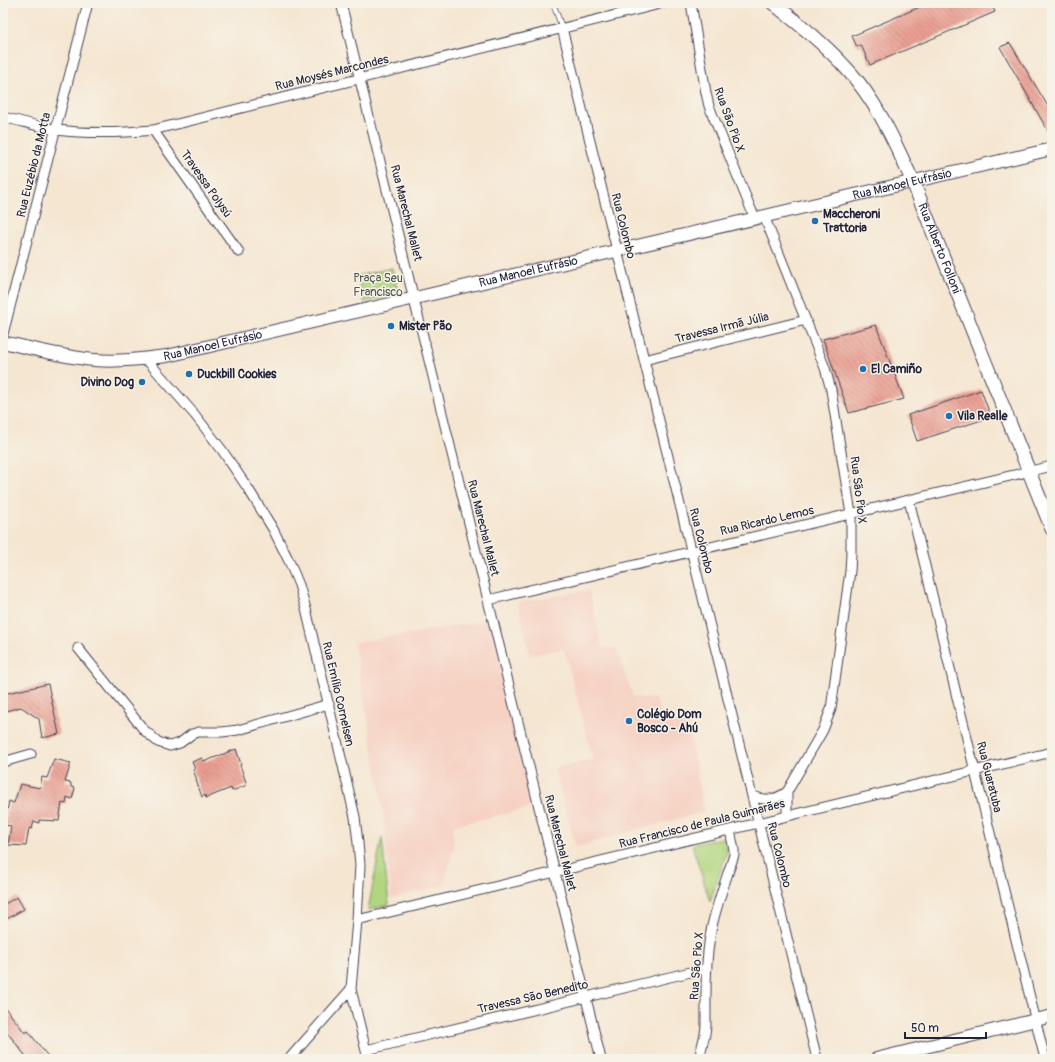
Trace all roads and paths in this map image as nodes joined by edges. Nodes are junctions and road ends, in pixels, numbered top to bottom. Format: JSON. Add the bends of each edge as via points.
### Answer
{"nodes":[{"id":1,"x":88,"y":3,"type":"edge"},
{"id":2,"x":341,"y":3,"type":"edge"},
{"id":3,"x":553,"y":3,"type":"edge"},
{"id":4,"x":664,"y":3,"type":"edge"},
{"id":5,"x":691,"y":3,"type":"edge"},
{"id":6,"x":774,"y":3,"type":"edge"},
{"id":7,"x":562,"y":28,"type":"junction"},
{"id":8,"x":360,"y":78,"type":"junction"},
{"id":9,"x":3,"y":117,"type":"edge"},
{"id":10,"x":55,"y":129,"type":"junction"},
{"id":11,"x":153,"y":130,"type":"junction"},
{"id":12,"x":1052,"y":149,"type":"edge"},
{"id":13,"x":913,"y":182,"type":"junction"},
{"id":14,"x":759,"y":218,"type":"junction"},
{"id":15,"x":617,"y":251,"type":"junction"},
{"id":16,"x":239,"y":252,"type":"dead end"},
{"id":17,"x":414,"y":299,"type":"junction"},
{"id":18,"x":806,"y":320,"type":"junction"},
{"id":19,"x":3,"y":334,"type":"edge"},
{"id":20,"x":3,"y":342,"type":"edge"},
{"id":21,"x":146,"y":359,"type":"junction"},
{"id":22,"x":644,"y":360,"type":"junction"},
{"id":23,"x":1052,"y":466,"type":"edge"},
{"id":24,"x":1029,"y":471,"type":"junction"},
{"id":25,"x":909,"y":500,"type":"junction"},
{"id":26,"x":850,"y":514,"type":"junction"},
{"id":27,"x":1052,"y":529,"type":"edge"},
{"id":28,"x":691,"y":552,"type":"junction"},
{"id":29,"x":488,"y":600,"type":"junction"},
{"id":30,"x":78,"y":648,"type":"dead end"},
{"id":31,"x":329,"y":704,"type":"junction"},
{"id":32,"x":1052,"y":752,"type":"edge"},
{"id":33,"x":31,"y":754,"type":"dead end"},
{"id":34,"x":3,"y":762,"type":"edge"},
{"id":35,"x":975,"y":770,"type":"junction"},
{"id":36,"x":787,"y":792,"type":"junction"},
{"id":37,"x":752,"y":796,"type":"junction"},
{"id":38,"x":787,"y":816,"type":"junction"},
{"id":39,"x":758,"y":823,"type":"junction"},
{"id":40,"x":730,"y":830,"type":"junction"},
{"id":41,"x":555,"y":872,"type":"junction"},
{"id":42,"x":357,"y":920,"type":"junction"},
{"id":43,"x":706,"y":968,"type":"junction"},
{"id":44,"x":351,"y":989,"type":"junction"},
{"id":45,"x":586,"y":997,"type":"junction"},
{"id":46,"x":1052,"y":1016,"type":"edge"},
{"id":47,"x":1036,"y":1020,"type":"junction"},
{"id":48,"x":367,"y":1054,"type":"edge"},
{"id":49,"x":289,"y":1059,"type":"edge"},
{"id":50,"x":601,"y":1059,"type":"edge"},
{"id":51,"x":699,"y":1059,"type":"edge"},
{"id":52,"x":817,"y":1059,"type":"edge"},
{"id":53,"x":876,"y":1059,"type":"edge"},
{"id":54,"x":1045,"y":1059,"type":"edge"}],
"edges":[{"from":1,"to":10,"type":"street","name":"Rua Euzébio da Motta"},
{"from":2,"to":8,"type":"street","name":"Rua Marechal Mallet"},
{"from":3,"to":7,"type":"lane"},
{"from":4,"to":7,"type":"street","name":"Rua Moysés Marcondes"},
{"from":5,"to":14,"type":"street","name":"Rua São Pio X","via":[[709,106]]},
{"from":6,"to":13,"type":"main road","name":"Rua Alberto Folloni","via":[[829,50],[862,87],[896,144]]},
{"from":7,"to":8,"type":"street","name":"Rua Moysés Marcondes"},
{"from":7,"to":15,"type":"street","name":"Rua Colombo"},
{"from":8,"to":11,"type":"street","name":"Rua Moysés Marcondes"},
{"from":8,"to":17,"type":"street","name":"Rua Marechal Mallet"},
{"from":9,"to":10,"type":"street","name":"Rua Moysés Marcondes"},
{"from":10,"to":11,"type":"street","name":"Rua Moysés Marcondes","via":[[83,132]]},
{"from":10,"to":19,"type":"street","name":"Rua Euzébio da Motta"},
{"from":11,"to":16,"type":"street","name":"Travessa Polysú"},
{"from":12,"to":13,"type":"street","name":"Rua Manoel Eufrásio"},
{"from":13,"to":14,"type":"street","name":"Rua Manoel Eufrásio"},
{"from":13,"to":24,"type":"main road","name":"Rua Alberto Folloni"},
{"from":14,"to":15,"type":"street","name":"Rua Manoel Eufrásio"},
{"from":14,"to":18,"type":"street","name":"Rua São Pio X"},
{"from":15,"to":17,"type":"street","name":"Rua Manoel Eufrásio"},
{"from":15,"to":22,"type":"street","name":"Rua Colombo"},
{"from":17,"to":21,"type":"street","name":"Rua Manoel Eufrásio"},
{"from":17,"to":29,"type":"street","name":"Rua Marechal Mallet"},
{"from":18,"to":22,"type":"street","name":"Travessa Irmã Júlia"},
{"from":18,"to":26,"type":"street","name":"Rua São Pio X","via":[[831,390]]},
{"from":20,"to":21,"type":"street","name":"Rua Manoel Eufrásio","via":[[94,360]]},
{"from":21,"to":31,"type":"street","name":"Rua Emílio Cornelsen","via":[[222,450],[273,529],[299,585]]},
{"from":22,"to":28,"type":"street","name":"Rua Colombo"},
{"from":23,"to":24,"type":"street","name":"Rua Ricardo Lemos"},
{"from":24,"to":25,"type":"street","name":"Rua Ricardo Lemos"},
{"from":24,"to":27,"type":"main road","name":"Rua Alberto Folloni"},
{"from":25,"to":26,"type":"street","name":"Rua Ricardo Lemos"},
{"from":25,"to":35,"type":"street","name":"Rua Guaratuba"},
{"from":26,"to":28,"type":"street","name":"Rua Ricardo Lemos"},
{"from":26,"to":36,"type":"street","name":"Rua São Pio X","via":[[850,571],[831,709],[823,730]]},
{"from":28,"to":29,"type":"street","name":"Rua Ricardo Lemos"},
{"from":28,"to":37,"type":"street","name":"Rua Colombo"},
{"from":29,"to":41,"type":"street","name":"Rua Marechal Mallet"},
{"from":30,"to":31,"type":"street","via":[[144,730],[158,742],[170,746],[199,732],[238,730]]},
{"from":31,"to":42,"type":"street","name":"Rua Emílio Cornelsen","via":[[355,817],[360,865]]},
{"from":32,"to":35,"type":"street","name":"Rua Francisco de Paula Guimarães"},
{"from":33,"to":34,"type":"street"},
{"from":35,"to":38,"type":"street","name":"Rua Francisco de Paula Guimarães"},
{"from":35,"to":47,"type":"street","name":"Rua Guaratuba"},
{"from":36,"to":37,"type":"street","via":[[771,800]]},
{"from":36,"to":38,"type":"street"},
{"from":37,"to":39,"type":"street","name":"Rua Colombo"},
{"from":38,"to":39,"type":"street","name":"Rua Francisco de Paula Guimarães"},
{"from":39,"to":40,"type":"street","name":"Rua Francisco de Paula Guimarães"},
{"from":39,"to":52,"type":"street","name":"Rua Colombo"},
{"from":40,"to":41,"type":"street","name":"Rua Francisco de Paula Guimarães"},
{"from":40,"to":43,"type":"street","name":"Rua São Pio X","via":[[734,855],[714,918]]},
{"from":41,"to":42,"type":"street","name":"Rua Francisco de Paula Guimarães"},
{"from":41,"to":45,"type":"street","name":"Rua Marechal Mallet"},
{"from":42,"to":44,"type":"street","name":"Rua Emílio Cornelsen"},
{"from":43,"to":45,"type":"street","name":"Travessa São Benedito"},
{"from":43,"to":51,"type":"street","name":"Rua São Pio X","via":[[706,1026]]},
{"from":44,"to":48,"type":"street","name":"Rua Emílio Cornelsen"},
{"from":44,"to":49,"type":"street"},
{"from":45,"to":48,"type":"street","name":"Travessa São Benedito"},
{"from":45,"to":50,"type":"street","name":"Rua Marechal Mallet"},
{"from":46,"to":47,"type":"street"},
{"from":47,"to":53,"type":"street"},
{"from":47,"to":54,"type":"street","name":"Rua Guaratuba"}]}
